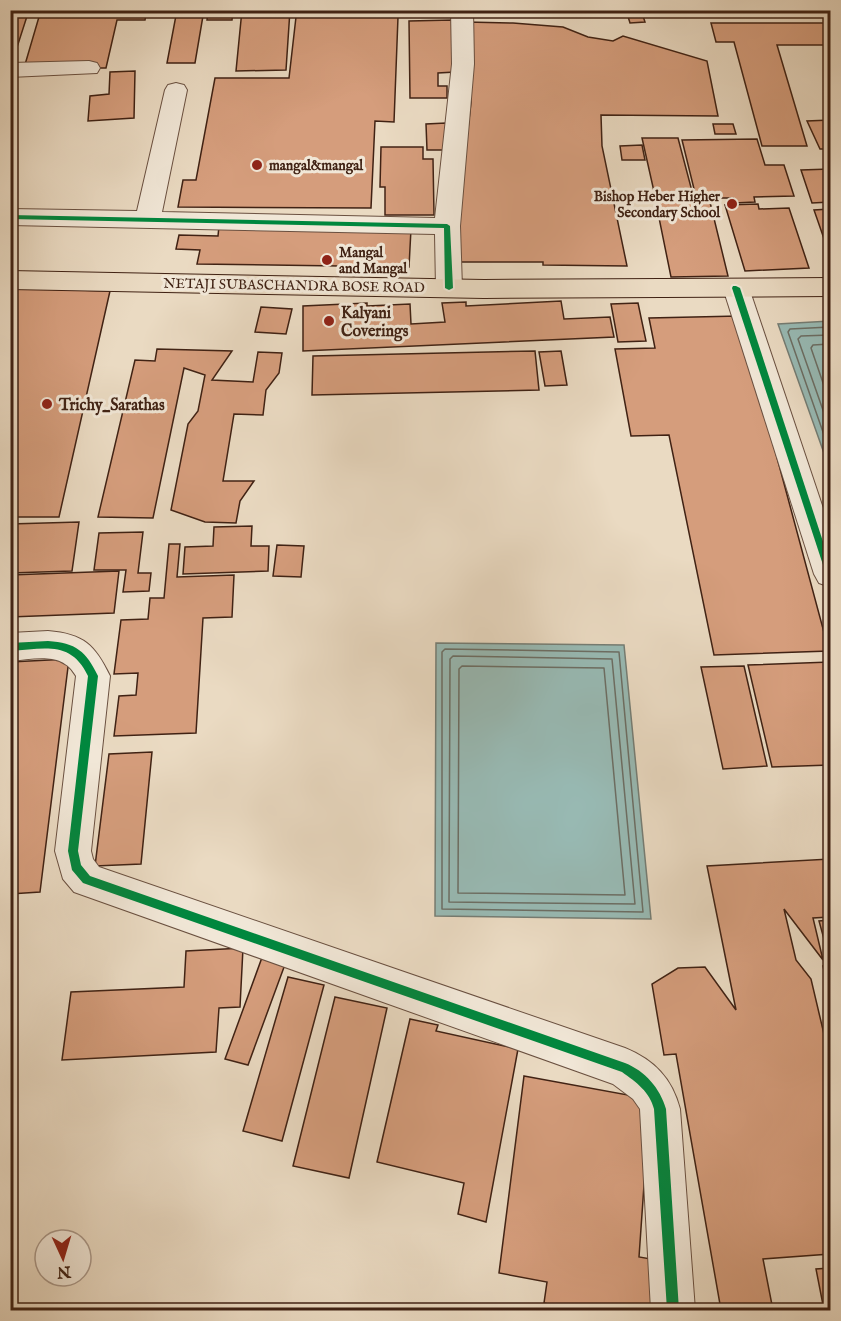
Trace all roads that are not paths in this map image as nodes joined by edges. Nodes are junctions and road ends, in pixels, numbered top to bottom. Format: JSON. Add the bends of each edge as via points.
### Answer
{"nodes":[{"id":1,"x":462,"y":10,"type":"edge"},
{"id":2,"x":89,"y":68,"type":"dead end"},
{"id":3,"x":10,"y":70,"type":"edge"},
{"id":4,"x":176,"y":90,"type":"dead end"},
{"id":5,"x":10,"y":217,"type":"edge"},
{"id":6,"x":148,"y":219,"type":"junction"},
{"id":7,"x":447,"y":226,"type":"junction"},
{"id":8,"x":10,"y":280,"type":"edge"},
{"id":9,"x":831,"y":287,"type":"edge"},
{"id":10,"x":449,"y":288,"type":"junction"},
{"id":11,"x":736,"y":288,"type":"junction"},
{"id":12,"x":831,"y":574,"type":"edge"},
{"id":13,"x":10,"y":647,"type":"edge"},
{"id":14,"x":673,"y":1311,"type":"edge"}],
"edges":[{"from":1,"to":7,"type":"street","via":[[463,64]]},
{"from":2,"to":3,"type":"street"},
{"from":4,"to":6,"type":"street"},
{"from":5,"to":6,"type":"street"},
{"from":6,"to":7,"type":"street"},
{"from":7,"to":10,"type":"street"},
{"from":8,"to":10,"type":"main road","name":"NETAJI SUBASCHANDRA BOSE ROAD"},
{"from":9,"to":11,"type":"main road","name":"NETAJI SUBASCHANDRA BOSE ROAD"},
{"from":10,"to":11,"type":"main road","name":"NETAJI SUBASCHANDRA BOSE ROAD"},
{"from":11,"to":12,"type":"street"},
{"from":13,"to":14,"type":"street","via":[[70,647],[85,659],[93,676],[73,851],[76,867],[87,880],[625,1068],[648,1086],[660,1109]]}]}
